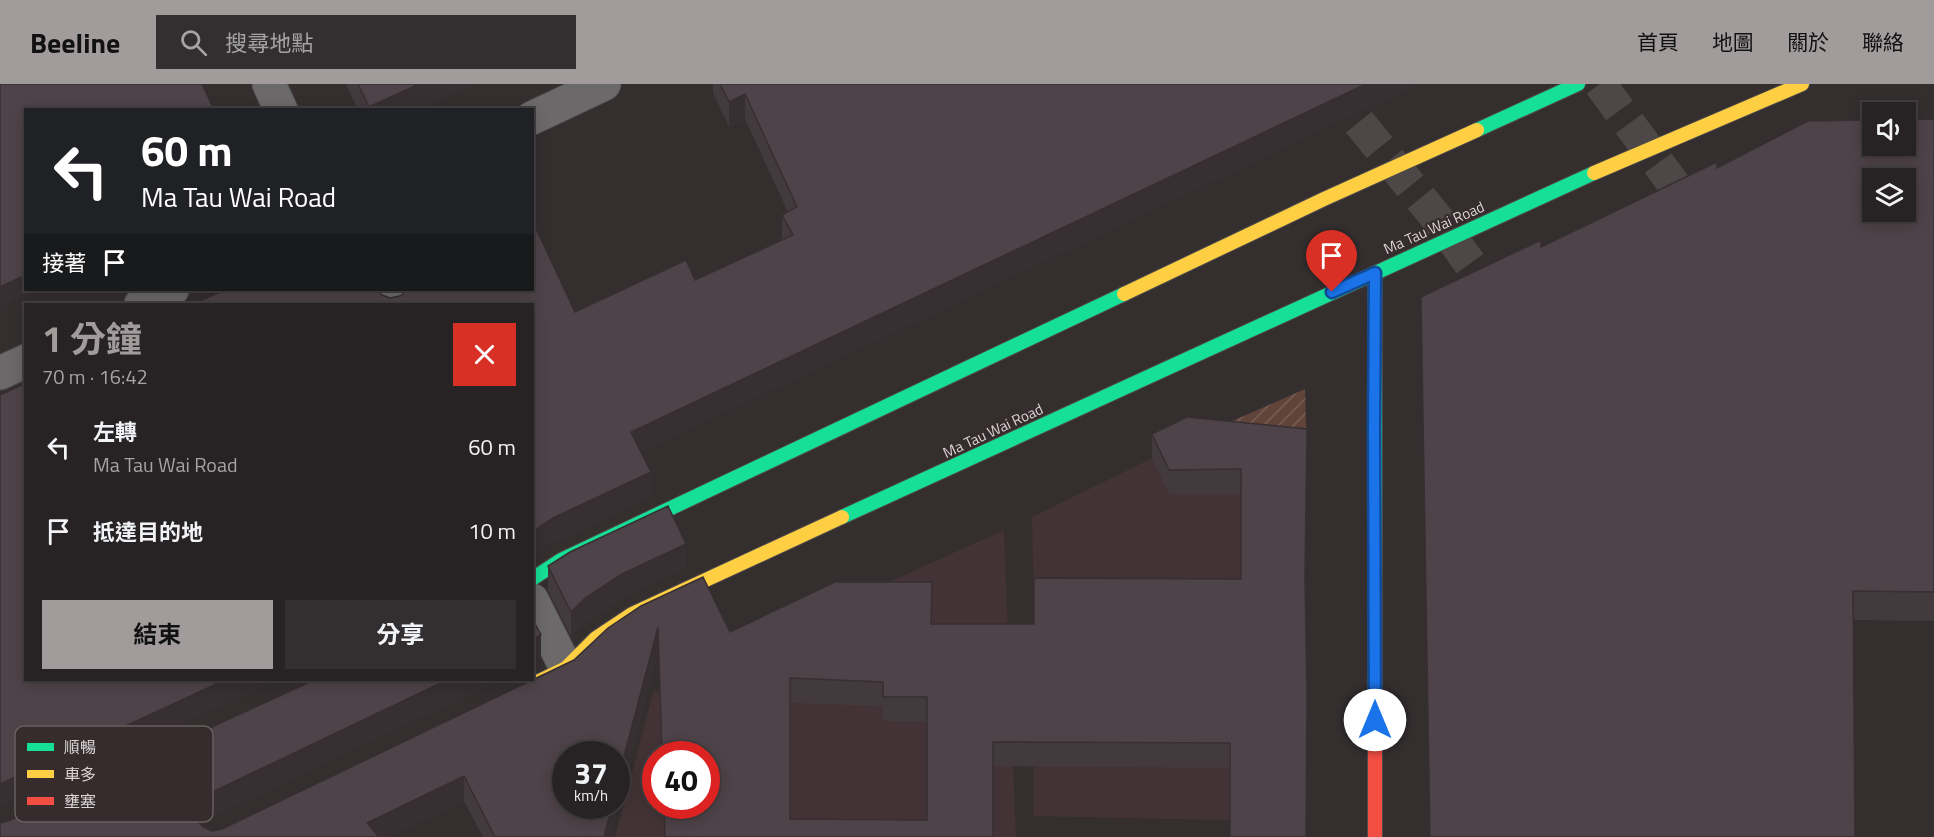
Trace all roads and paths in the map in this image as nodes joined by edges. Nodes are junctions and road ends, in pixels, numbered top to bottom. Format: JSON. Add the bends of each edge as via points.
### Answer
{"nodes":[{"id":1,"x":269,"y":84,"type":"edge"},
{"id":2,"x":604,"y":84,"type":"edge"},
{"id":3,"x":1578,"y":84,"type":"edge"},
{"id":4,"x":1802,"y":84,"type":"edge"},
{"id":5,"x":280,"y":108,"type":"edge"},
{"id":6,"x":534,"y":117,"type":"edge"},
{"id":7,"x":1375,"y":273,"type":"junction"},
{"id":8,"x":170,"y":291,"type":"edge"},
{"id":9,"x":143,"y":303,"type":"edge"},
{"id":10,"x":24,"y":362,"type":"edge"},
{"id":11,"x":0,"y":373,"type":"edge"},
{"id":12,"x":534,"y":578,"type":"edge"},
{"id":13,"x":534,"y":604,"type":"edge"},
{"id":14,"x":566,"y":668,"type":"junction"},
{"id":15,"x":524,"y":688,"type":"edge"},
{"id":16,"x":1376,"y":837,"type":"edge"}],
"edges":[{"from":1,"to":5,"type":"street"},
{"from":2,"to":6,"type":"street"},
{"from":3,"to":12,"type":"main road","via":[[1324,199],[572,555]]},
{"from":4,"to":7,"type":"main road","name":"Ma Tau Wai Road","via":[[1564,186]]},
{"from":7,"to":14,"type":"main road","name":"Ma Tau Wai Road","via":[[632,614],[596,638]]},
{"from":7,"to":16,"type":"main road"},
{"from":8,"to":9,"type":"street"},
{"from":10,"to":11,"type":"street"},
{"from":13,"to":14,"type":"street"},
{"from":14,"to":15,"type":"main road","name":"Ma Tau Wai Road"}]}
